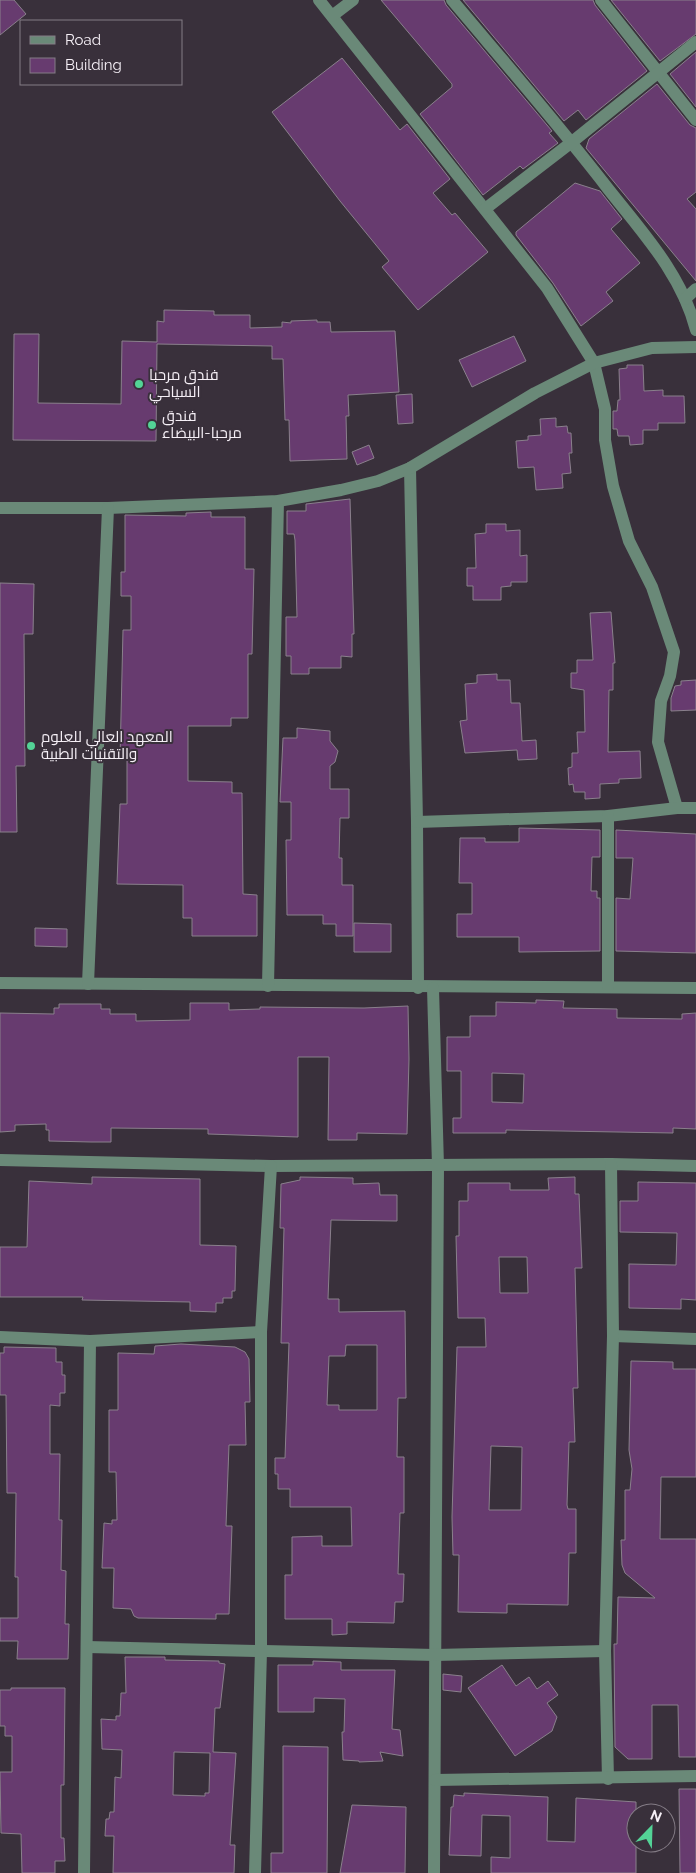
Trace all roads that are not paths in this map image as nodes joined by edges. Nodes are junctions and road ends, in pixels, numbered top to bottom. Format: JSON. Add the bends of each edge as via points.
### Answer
{"nodes":[{"id":1,"x":319,"y":0,"type":"edge"},
{"id":2,"x":353,"y":0,"type":"edge"},
{"id":3,"x":452,"y":0,"type":"edge"},
{"id":4,"x":601,"y":0,"type":"edge"},
{"id":5,"x":332,"y":16,"type":"junction"},
{"id":6,"x":696,"y":42,"type":"edge"},
{"id":7,"x":658,"y":72,"type":"junction"},
{"id":8,"x":696,"y":120,"type":"edge"},
{"id":9,"x":572,"y":142,"type":"junction"},
{"id":10,"x":485,"y":209,"type":"junction"},
{"id":11,"x":696,"y":289,"type":"edge"},
{"id":12,"x":685,"y":299,"type":"junction"},
{"id":13,"x":696,"y":330,"type":"edge"},
{"id":14,"x":696,"y":347,"type":"edge"},
{"id":15,"x":594,"y":364,"type":"junction"},
{"id":16,"x":410,"y":468,"type":"junction"},
{"id":17,"x":278,"y":501,"type":"junction"},
{"id":18,"x":0,"y":508,"type":"edge"},
{"id":19,"x":108,"y":508,"type":"junction"},
{"id":20,"x":676,"y":808,"type":"junction"},
{"id":21,"x":696,"y":808,"type":"edge"},
{"id":22,"x":608,"y":816,"type":"junction"},
{"id":23,"x":417,"y":822,"type":"junction"},
{"id":24,"x":0,"y":983,"type":"edge"},
{"id":25,"x":88,"y":984,"type":"junction"},
{"id":26,"x":268,"y":986,"type":"junction"},
{"id":27,"x":608,"y":987,"type":"junction"},
{"id":28,"x":418,"y":988,"type":"junction"},
{"id":29,"x":433,"y":988,"type":"junction"},
{"id":30,"x":696,"y":988,"type":"edge"},
{"id":31,"x":0,"y":1160,"type":"edge"},
{"id":32,"x":611,"y":1164,"type":"junction"},
{"id":33,"x":270,"y":1166,"type":"junction"},
{"id":34,"x":438,"y":1166,"type":"junction"},
{"id":35,"x":696,"y":1166,"type":"edge"},
{"id":36,"x":262,"y":1332,"type":"junction"},
{"id":37,"x":613,"y":1336,"type":"junction"},
{"id":38,"x":0,"y":1337,"type":"edge"},
{"id":39,"x":696,"y":1339,"type":"edge"},
{"id":40,"x":90,"y":1341,"type":"junction"},
{"id":41,"x":87,"y":1647,"type":"junction"},
{"id":42,"x":261,"y":1651,"type":"junction"},
{"id":43,"x":605,"y":1651,"type":"junction"},
{"id":44,"x":434,"y":1655,"type":"junction"},
{"id":45,"x":696,"y":1776,"type":"edge"},
{"id":46,"x":608,"y":1779,"type":"junction"},
{"id":47,"x":435,"y":1780,"type":"junction"},
{"id":48,"x":84,"y":1873,"type":"edge"},
{"id":49,"x":256,"y":1873,"type":"edge"},
{"id":50,"x":434,"y":1873,"type":"edge"}],
"edges":[{"from":1,"to":5,"type":"street"},
{"from":2,"to":5,"type":"street"},
{"from":3,"to":9,"type":"street"},
{"from":4,"to":7,"type":"street"},
{"from":5,"to":10,"type":"street"},
{"from":6,"to":7,"type":"street"},
{"from":7,"to":8,"type":"street"},
{"from":7,"to":9,"type":"street"},
{"from":9,"to":10,"type":"street"},
{"from":9,"to":12,"type":"street","via":[[655,248]]},
{"from":10,"to":15,"type":"street","via":[[546,288]]},
{"from":11,"to":12,"type":"street"},
{"from":12,"to":13,"type":"street"},
{"from":14,"to":15,"type":"street","via":[[652,348]]},
{"from":15,"to":16,"type":"street","via":[[535,393]]},
{"from":15,"to":20,"type":"street","via":[[605,409],[605,440],[613,486],[629,541],[652,587],[674,652],[661,701],[658,742]]},
{"from":16,"to":17,"type":"street","via":[[378,481]]},
{"from":16,"to":23,"type":"street"},
{"from":17,"to":19,"type":"street"},
{"from":17,"to":26,"type":"street"},
{"from":18,"to":19,"type":"street"},
{"from":19,"to":25,"type":"street"},
{"from":20,"to":21,"type":"street"},
{"from":20,"to":22,"type":"street"},
{"from":22,"to":23,"type":"street"},
{"from":22,"to":27,"type":"street"},
{"from":23,"to":28,"type":"street"},
{"from":24,"to":25,"type":"street"},
{"from":25,"to":26,"type":"street"},
{"from":26,"to":28,"type":"street"},
{"from":27,"to":29,"type":"street"},
{"from":27,"to":30,"type":"street"},
{"from":28,"to":29,"type":"street"},
{"from":29,"to":34,"type":"street"},
{"from":31,"to":33,"type":"street"},
{"from":32,"to":34,"type":"street"},
{"from":32,"to":35,"type":"street"},
{"from":32,"to":37,"type":"street"},
{"from":33,"to":34,"type":"street"},
{"from":33,"to":36,"type":"street"},
{"from":34,"to":44,"type":"street"},
{"from":36,"to":40,"type":"street"},
{"from":36,"to":42,"type":"street"},
{"from":37,"to":39,"type":"street"},
{"from":37,"to":43,"type":"street"},
{"from":38,"to":40,"type":"street"},
{"from":40,"to":41,"type":"street"},
{"from":41,"to":42,"type":"street"},
{"from":41,"to":48,"type":"street"},
{"from":42,"to":44,"type":"street"},
{"from":42,"to":49,"type":"street"},
{"from":43,"to":44,"type":"street"},
{"from":43,"to":46,"type":"street"},
{"from":44,"to":47,"type":"street"},
{"from":45,"to":46,"type":"street"},
{"from":46,"to":47,"type":"street"},
{"from":47,"to":50,"type":"street"}]}
